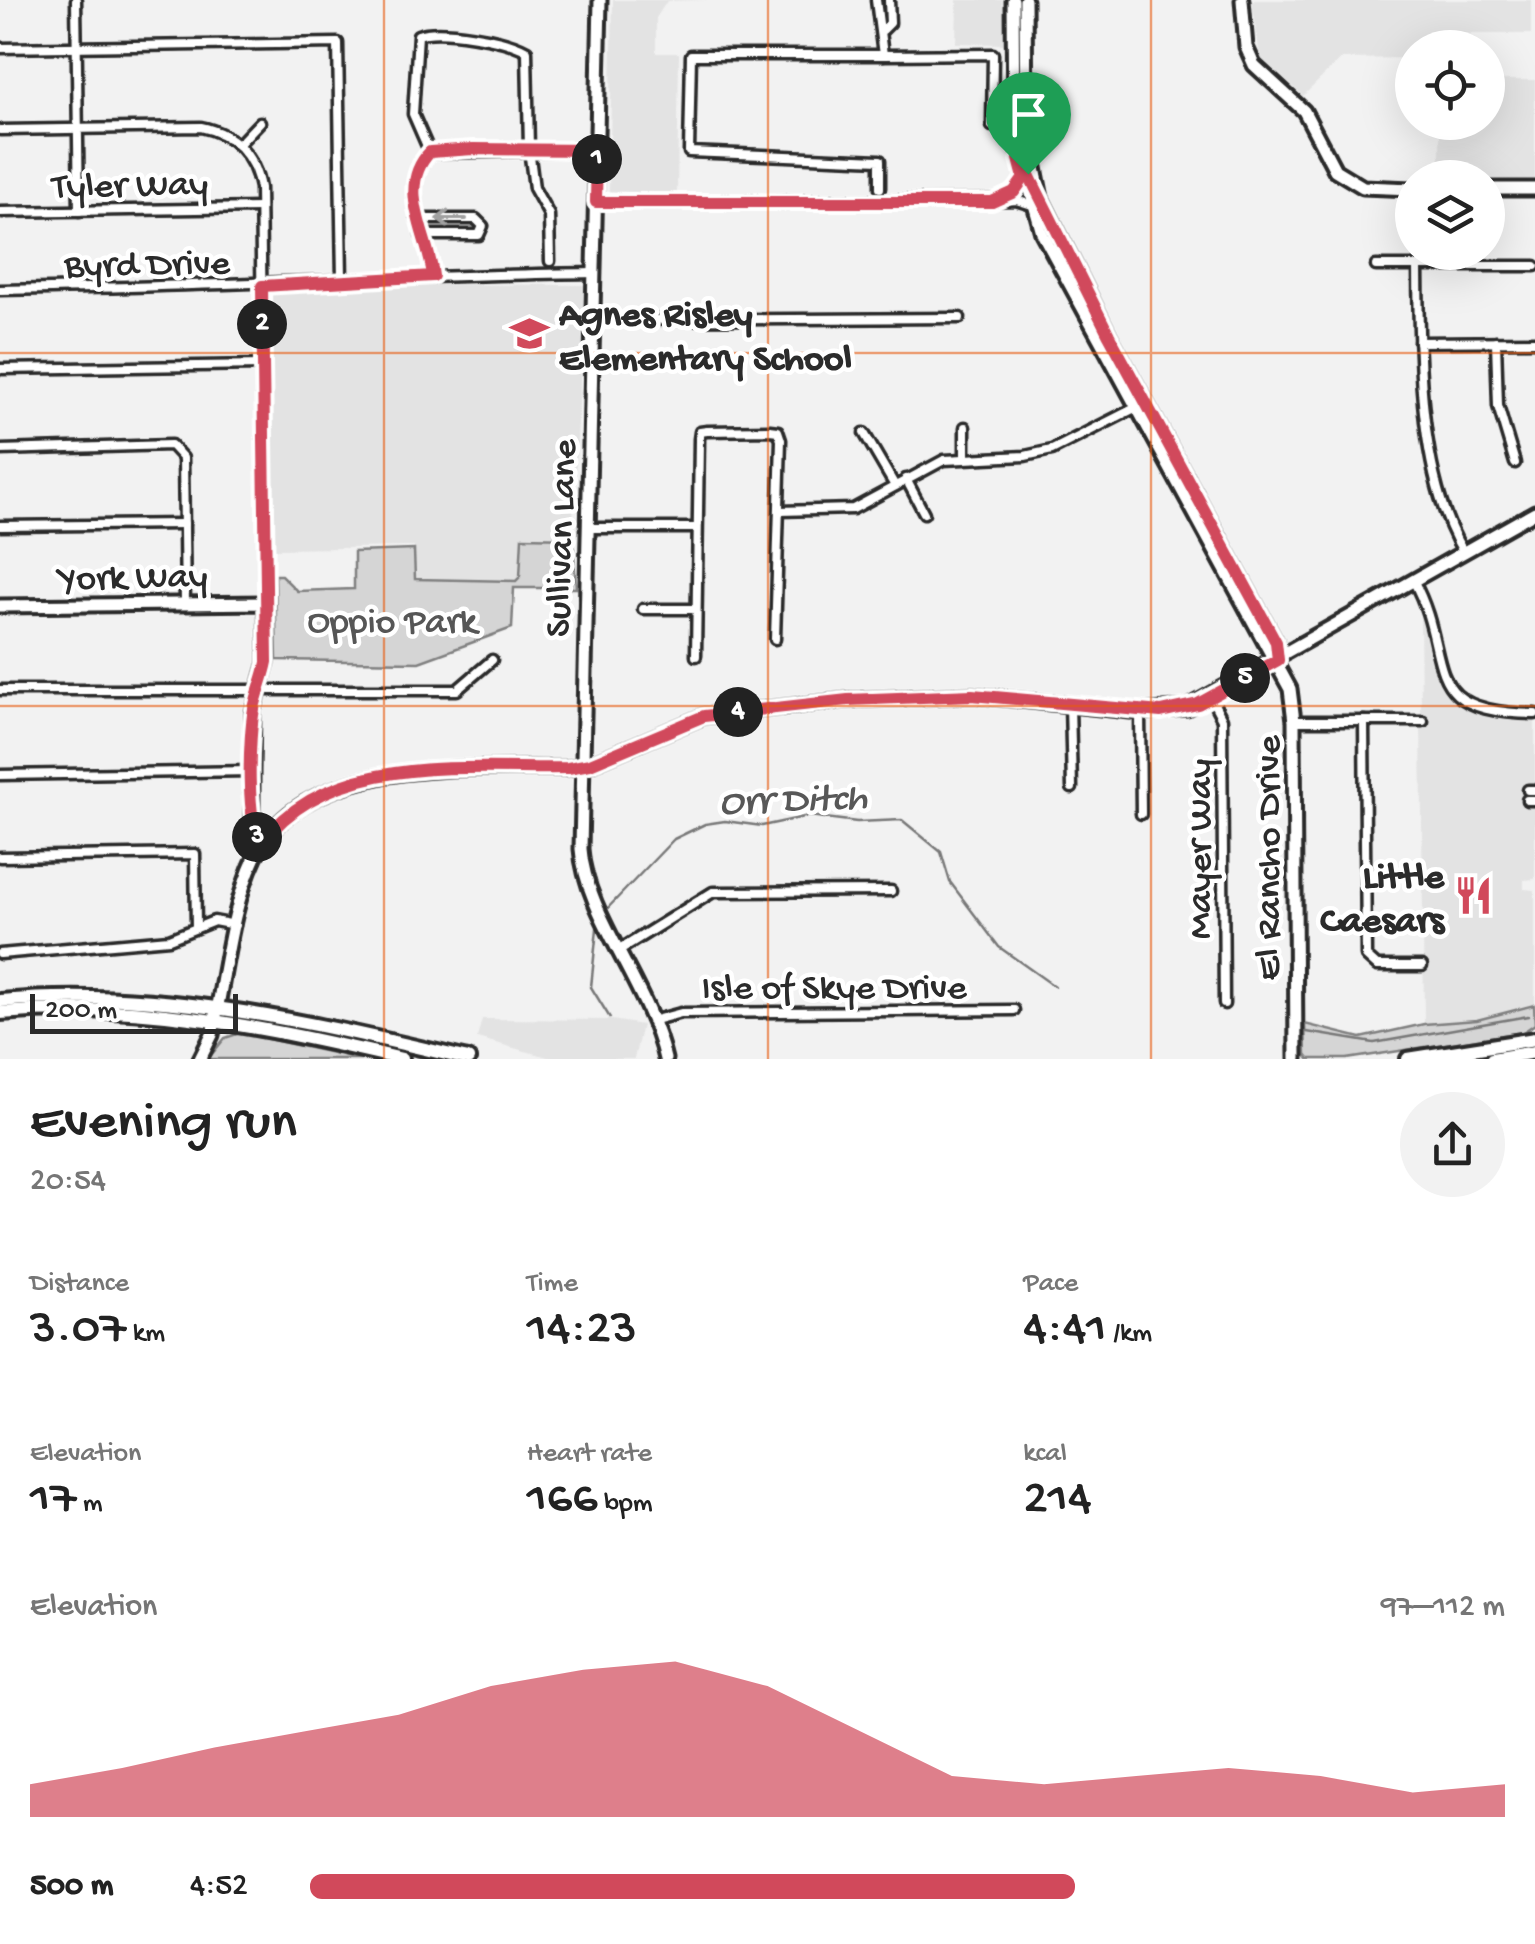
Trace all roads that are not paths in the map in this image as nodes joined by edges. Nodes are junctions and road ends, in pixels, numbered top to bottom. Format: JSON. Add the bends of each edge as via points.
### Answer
{"nodes":[{"id":1,"x":76,"y":0,"type":"edge"},
{"id":2,"x":600,"y":0,"type":"edge"},
{"id":3,"x":876,"y":0,"type":"edge"},
{"id":4,"x":889,"y":0,"type":"edge"},
{"id":5,"x":1013,"y":0,"type":"edge"},
{"id":6,"x":1025,"y":0,"type":"edge"},
{"id":7,"x":1242,"y":0,"type":"edge"},
{"id":8,"x":883,"y":30,"type":"junction"},
{"id":9,"x":77,"y":46,"type":"junction"},
{"id":10,"x":0,"y":48,"type":"edge"},
{"id":11,"x":883,"y":55,"type":"junction"},
{"id":12,"x":260,"y":122,"type":"dead end"},
{"id":13,"x":1013,"y":123,"type":"junction"},
{"id":14,"x":78,"y":128,"type":"junction"},
{"id":15,"x":0,"y":130,"type":"edge"},
{"id":16,"x":238,"y":145,"type":"junction"},
{"id":17,"x":528,"y":149,"type":"junction"},
{"id":18,"x":597,"y":150,"type":"junction"},
{"id":19,"x":430,"y":152,"type":"junction"},
{"id":20,"x":1019,"y":159,"type":"junction"},
{"id":21,"x":1024,"y":178,"type":"junction"},
{"id":22,"x":1037,"y":186,"type":"junction"},
{"id":23,"x":880,"y":188,"type":"dead end"},
{"id":24,"x":1395,"y":188,"type":"edge"},
{"id":25,"x":1505,"y":189,"type":"edge"},
{"id":26,"x":1535,"y":189,"type":"edge"},
{"id":27,"x":596,"y":202,"type":"junction"},
{"id":28,"x":992,"y":202,"type":"junction"},
{"id":29,"x":1032,"y":205,"type":"junction"},
{"id":30,"x":260,"y":208,"type":"junction"},
{"id":31,"x":80,"y":210,"type":"junction"},
{"id":32,"x":0,"y":212,"type":"edge"},
{"id":33,"x":417,"y":219,"type":"junction"},
{"id":34,"x":421,"y":236,"type":"junction"},
{"id":35,"x":550,"y":261,"type":"dead end"},
{"id":36,"x":1376,"y":266,"type":"dead end"},
{"id":37,"x":1395,"y":266,"type":"edge"},
{"id":38,"x":1505,"y":266,"type":"edge"},
{"id":39,"x":1535,"y":266,"type":"edge"},
{"id":40,"x":1418,"y":270,"type":"edge"},
{"id":41,"x":594,"y":273,"type":"junction"},
{"id":42,"x":433,"y":276,"type":"junction"},
{"id":43,"x":342,"y":278,"type":"junction"},
{"id":44,"x":262,"y":286,"type":"junction"},
{"id":45,"x":0,"y":290,"type":"edge"},
{"id":46,"x":960,"y":318,"type":"dead end"},
{"id":47,"x":593,"y":320,"type":"junction"},
{"id":48,"x":1535,"y":341,"type":"edge"},
{"id":49,"x":1418,"y":342,"type":"junction"},
{"id":50,"x":1496,"y":342,"type":"junction"},
{"id":51,"x":263,"y":365,"type":"junction"},
{"id":52,"x":0,"y":369,"type":"edge"},
{"id":53,"x":1135,"y":408,"type":"junction"},
{"id":54,"x":965,"y":427,"type":"dead end"},
{"id":55,"x":864,"y":433,"type":"dead end"},
{"id":56,"x":0,"y":450,"type":"edge"},
{"id":57,"x":966,"y":458,"type":"junction"},
{"id":58,"x":1515,"y":463,"type":"dead end"},
{"id":59,"x":906,"y":479,"type":"junction"},
{"id":60,"x":895,"y":486,"type":"junction"},
{"id":61,"x":780,"y":511,"type":"junction"},
{"id":62,"x":1535,"y":512,"type":"edge"},
{"id":63,"x":924,"y":513,"type":"dead end"},
{"id":64,"x":184,"y":524,"type":"junction"},
{"id":65,"x":0,"y":526,"type":"edge"},
{"id":66,"x":588,"y":528,"type":"junction"},
{"id":67,"x":696,"y":528,"type":"junction"},
{"id":68,"x":1464,"y":553,"type":"junction"},
{"id":69,"x":1412,"y":580,"type":"junction"},
{"id":70,"x":266,"y":602,"type":"junction"},
{"id":71,"x":185,"y":604,"type":"junction"},
{"id":72,"x":0,"y":606,"type":"edge"},
{"id":73,"x":644,"y":609,"type":"dead end"},
{"id":74,"x":696,"y":609,"type":"junction"},
{"id":75,"x":775,"y":639,"type":"dead end"},
{"id":76,"x":696,"y":656,"type":"dead end"},
{"id":77,"x":492,"y":660,"type":"dead end"},
{"id":78,"x":1278,"y":660,"type":"junction"},
{"id":79,"x":0,"y":690,"type":"edge"},
{"id":80,"x":260,"y":692,"type":"junction"},
{"id":81,"x":1212,"y":698,"type":"junction"},
{"id":82,"x":1070,"y":704,"type":"junction"},
{"id":83,"x":1140,"y":712,"type":"junction"},
{"id":84,"x":1535,"y":714,"type":"edge"},
{"id":85,"x":1294,"y":721,"type":"junction"},
{"id":86,"x":1364,"y":721,"type":"junction"},
{"id":87,"x":1424,"y":721,"type":"dead end"},
{"id":88,"x":583,"y":766,"type":"junction"},
{"id":89,"x":252,"y":771,"type":"junction"},
{"id":90,"x":0,"y":775,"type":"edge"},
{"id":91,"x":1072,"y":788,"type":"dead end"},
{"id":92,"x":1141,"y":814,"type":"dead end"},
{"id":93,"x":262,"y":843,"type":"junction"},
{"id":94,"x":0,"y":857,"type":"edge"},
{"id":95,"x":892,"y":890,"type":"dead end"},
{"id":96,"x":236,"y":925,"type":"junction"},
{"id":97,"x":196,"y":928,"type":"junction"},
{"id":98,"x":620,"y":949,"type":"junction"},
{"id":99,"x":0,"y":954,"type":"edge"},
{"id":100,"x":1422,"y":966,"type":"dead end"},
{"id":101,"x":0,"y":1001,"type":"edge"},
{"id":102,"x":1224,"y":1004,"type":"dead end"},
{"id":103,"x":1014,"y":1010,"type":"dead end"},
{"id":104,"x":217,"y":1012,"type":"junction"},
{"id":105,"x":0,"y":1013,"type":"edge"},
{"id":106,"x":655,"y":1020,"type":"junction"},
{"id":107,"x":1535,"y":1040,"type":"edge"},
{"id":108,"x":1535,"y":1052,"type":"edge"},
{"id":109,"x":200,"y":1059,"type":"edge"},
{"id":110,"x":402,"y":1059,"type":"edge"},
{"id":111,"x":468,"y":1059,"type":"edge"},
{"id":112,"x":665,"y":1059,"type":"edge"},
{"id":113,"x":1296,"y":1059,"type":"edge"},
{"id":114,"x":1408,"y":1059,"type":"edge"},
{"id":115,"x":1492,"y":1059,"type":"edge"}],
"edges":[{"from":1,"to":9,"type":"street"},
{"from":2,"to":18,"type":"street","name":"Sullivan Lane"},
{"from":3,"to":8,"type":"street"},
{"from":4,"to":8,"type":"street","via":[[890,23]]},
{"from":5,"to":13,"type":"street","name":"El Rancho Drive"},
{"from":6,"to":22,"type":"street","name":"El Rancho Drive","via":[[1026,122]]},
{"from":7,"to":24,"type":"street","via":[[1254,66],[1304,111],[1335,170],[1363,187]]},
{"from":8,"to":11,"type":"street"},
{"from":9,"to":10,"type":"street"},
{"from":9,"to":14,"type":"street"},
{"from":9,"to":43,"type":"street","via":[[338,43]]},
{"from":11,"to":13,"type":"street","via":[[993,54],[992,126]]},
{"from":11,"to":23,"type":"street","via":[[691,55],[690,152],[880,160]]},
{"from":12,"to":16,"type":"street"},
{"from":13,"to":20,"type":"street","name":"El Rancho Drive"},
{"from":14,"to":15,"type":"street"},
{"from":14,"to":16,"type":"street","via":[[201,128]]},
{"from":14,"to":31,"type":"street"},
{"from":16,"to":30,"type":"street","via":[[258,176]]},
{"from":17,"to":18,"type":"street"},
{"from":17,"to":19,"type":"street"},
{"from":17,"to":19,"type":"street","via":[[527,51],[435,31],[418,35],[414,63],[414,114]]},
{"from":17,"to":35,"type":"street","via":[[534,188],[549,215]]},
{"from":18,"to":27,"type":"street","name":"Sullivan Lane"},
{"from":19,"to":33,"type":"street","via":[[417,174]]},
{"from":20,"to":21,"type":"street","name":"El Rancho Drive"},
{"from":20,"to":22,"type":"street"},
{"from":21,"to":28,"type":"street","via":[[1014,192]]},
{"from":21,"to":29,"type":"street","name":"El Rancho Drive"},
{"from":22,"to":78,"type":"street","name":"El Rancho Drive","via":[[1090,300],[1276,642]]},
{"from":25,"to":26,"type":"street"},
{"from":27,"to":28,"type":"street"},
{"from":27,"to":41,"type":"street","name":"Sullivan Lane"},
{"from":28,"to":29,"type":"street"},
{"from":29,"to":53,"type":"street","name":"El Rancho Drive"},
{"from":30,"to":31,"type":"street","name":"Tyler Way"},
{"from":30,"to":44,"type":"street"},
{"from":31,"to":32,"type":"street","name":"Tyler Way"},
{"from":33,"to":34,"type":"street"},
{"from":34,"to":33,"type":"street","one_way":true,"via":[[478,235],[484,226],[476,219]]},
{"from":34,"to":42,"type":"street"},
{"from":36,"to":37,"type":"street"},
{"from":38,"to":39,"type":"street"},
{"from":40,"to":49,"type":"street"},
{"from":41,"to":42,"type":"street","name":"Byrd Drive"},
{"from":41,"to":47,"type":"street","name":"Sullivan Lane"},
{"from":42,"to":43,"type":"street","name":"Byrd Drive"},
{"from":43,"to":44,"type":"street","name":"Byrd Drive"},
{"from":44,"to":45,"type":"street","name":"Byrd Drive"},
{"from":44,"to":51,"type":"street"},
{"from":46,"to":47,"type":"street"},
{"from":47,"to":66,"type":"street","name":"Sullivan Lane"},
{"from":48,"to":50,"type":"street"},
{"from":49,"to":50,"type":"street"},
{"from":49,"to":68,"type":"street","via":[[1444,516]]},
{"from":50,"to":58,"type":"street","via":[[1498,406]]},
{"from":51,"to":52,"type":"street"},
{"from":51,"to":70,"type":"street"},
{"from":53,"to":57,"type":"street","via":[[1052,450]]},
{"from":53,"to":78,"type":"street","name":"El Rancho Drive","via":[[1264,648]]},
{"from":54,"to":57,"type":"street"},
{"from":55,"to":60,"type":"street"},
{"from":56,"to":64,"type":"street","via":[[175,447],[183,458]]},
{"from":57,"to":59,"type":"street","via":[[944,460]]},
{"from":59,"to":60,"type":"street"},
{"from":59,"to":63,"type":"street"},
{"from":60,"to":61,"type":"street","via":[[853,509]]},
{"from":61,"to":67,"type":"street","via":[[778,431],[700,432]]},
{"from":61,"to":75,"type":"street"},
{"from":62,"to":68,"type":"street"},
{"from":64,"to":65,"type":"street"},
{"from":64,"to":71,"type":"street"},
{"from":66,"to":67,"type":"street"},
{"from":66,"to":88,"type":"street","name":"Sullivan Lane"},
{"from":67,"to":74,"type":"street"},
{"from":68,"to":69,"type":"street"},
{"from":69,"to":78,"type":"street"},
{"from":69,"to":84,"type":"street","via":[[1432,618],[1437,667],[1450,688],[1477,707]]},
{"from":70,"to":71,"type":"street","name":"York Way"},
{"from":70,"to":80,"type":"street"},
{"from":71,"to":72,"type":"street","name":"York Way"},
{"from":73,"to":74,"type":"street"},
{"from":74,"to":76,"type":"street"},
{"from":77,"to":80,"type":"street","via":[[457,690]]},
{"from":78,"to":81,"type":"street"},
{"from":78,"to":85,"type":"street","name":"El Rancho Drive"},
{"from":79,"to":80,"type":"street"},
{"from":80,"to":89,"type":"street"},
{"from":81,"to":83,"type":"street","via":[[1187,708]]},
{"from":81,"to":102,"type":"street","name":"Mayer Way","via":[[1222,718]]},
{"from":82,"to":83,"type":"street"},
{"from":82,"to":88,"type":"street","via":[[922,695],[704,716]]},
{"from":82,"to":91,"type":"street"},
{"from":83,"to":92,"type":"street"},
{"from":85,"to":86,"type":"street"},
{"from":85,"to":113,"type":"street","name":"El Rancho Drive"},
{"from":86,"to":87,"type":"street"},
{"from":86,"to":100,"type":"street","via":[[1366,956],[1377,966]]},
{"from":88,"to":93,"type":"street","via":[[385,774],[301,806]]},
{"from":88,"to":98,"type":"street","name":"Sullivan Lane","via":[[582,862]]},
{"from":89,"to":90,"type":"street"},
{"from":89,"to":93,"type":"street","via":[[252,828]]},
{"from":93,"to":96,"type":"street"},
{"from":94,"to":97,"type":"street","via":[[195,854]]},
{"from":95,"to":98,"type":"street","via":[[713,892]]},
{"from":96,"to":97,"type":"street","via":[[214,921]]},
{"from":96,"to":104,"type":"street"},
{"from":97,"to":99,"type":"street","via":[[169,939]]},
{"from":98,"to":106,"type":"street","name":"Sullivan Lane"},
{"from":101,"to":104,"type":"main road","via":[[112,997]]},
{"from":103,"to":106,"type":"street","name":"Isle of Skye Drive","via":[[680,1013]]},
{"from":104,"to":105,"type":"main road"},
{"from":104,"to":109,"type":"street"},
{"from":104,"to":110,"type":"main road"},
{"from":104,"to":111,"type":"main road"},
{"from":106,"to":112,"type":"street","name":"Sullivan Lane"},
{"from":107,"to":114,"type":"main road"},
{"from":108,"to":115,"type":"main road"}]}
